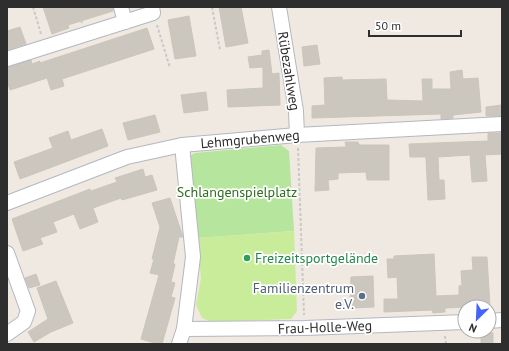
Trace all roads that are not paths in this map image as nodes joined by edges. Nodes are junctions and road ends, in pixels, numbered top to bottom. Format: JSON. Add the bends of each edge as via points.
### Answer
{"nodes":[{"id":1,"x":121,"y":7,"type":"edge"},
{"id":2,"x":279,"y":7,"type":"edge"},
{"id":3,"x":153,"y":10,"type":"edge"},
{"id":4,"x":125,"y":22,"type":"junction"},
{"id":5,"x":7,"y":59,"type":"edge"},
{"id":6,"x":502,"y":124,"type":"edge"},
{"id":7,"x":297,"y":135,"type":"junction"},
{"id":8,"x":182,"y":145,"type":"junction"},
{"id":9,"x":7,"y":203,"type":"edge"},
{"id":10,"x":7,"y":253,"type":"edge"},
{"id":11,"x":457,"y":322,"type":"edge"},
{"id":12,"x":184,"y":330,"type":"junction"},
{"id":13,"x":7,"y":334,"type":"edge"},
{"id":14,"x":179,"y":344,"type":"edge"}],
"edges":[{"from":1,"to":4,"type":"street"},
{"from":2,"to":7,"type":"street","name":"Rübezahlweg","via":[[296,111]]},
{"from":3,"to":4,"type":"street"},
{"from":4,"to":5,"type":"street"},
{"from":6,"to":7,"type":"street","name":"Lehmgrubenweg"},
{"from":7,"to":8,"type":"street","name":"Lehmgrubenweg"},
{"from":8,"to":9,"type":"street","name":"Lehmgrubenweg","via":[[127,157]]},
{"from":8,"to":12,"type":"street","via":[[193,257]]},
{"from":10,"to":13,"type":"street","via":[[28,311],[24,322]]},
{"from":11,"to":12,"type":"street","name":"Frau-Holle-Weg"},
{"from":12,"to":14,"type":"street"}]}
